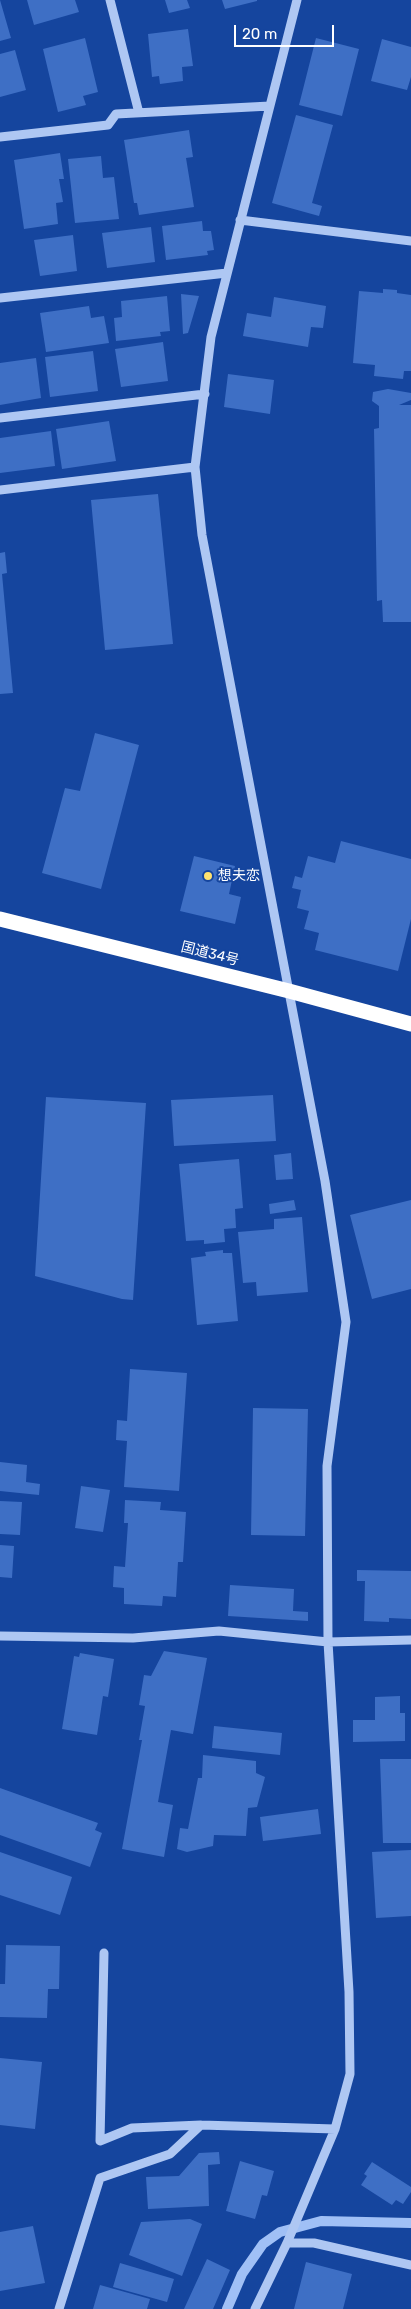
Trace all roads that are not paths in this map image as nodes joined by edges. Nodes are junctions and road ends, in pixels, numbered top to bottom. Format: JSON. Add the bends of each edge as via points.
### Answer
{"nodes":[{"id":1,"x":110,"y":0,"type":"edge"},
{"id":2,"x":298,"y":0,"type":"edge"},
{"id":3,"x":270,"y":106,"type":"junction"},
{"id":4,"x":139,"y":113,"type":"junction"},
{"id":5,"x":0,"y":136,"type":"edge"},
{"id":6,"x":240,"y":220,"type":"junction"},
{"id":7,"x":411,"y":242,"type":"edge"},
{"id":8,"x":227,"y":273,"type":"junction"},
{"id":9,"x":0,"y":298,"type":"edge"},
{"id":10,"x":204,"y":394,"type":"junction"},
{"id":11,"x":0,"y":418,"type":"edge"},
{"id":12,"x":195,"y":467,"type":"junction"},
{"id":13,"x":0,"y":490,"type":"edge"},
{"id":14,"x":0,"y":919,"type":"edge"},
{"id":15,"x":289,"y":991,"type":"junction"},
{"id":16,"x":411,"y":1024,"type":"edge"},
{"id":17,"x":0,"y":1636,"type":"edge"},
{"id":18,"x":411,"y":1640,"type":"edge"},
{"id":19,"x":328,"y":1642,"type":"junction"},
{"id":20,"x":104,"y":1953,"type":"dead end"},
{"id":21,"x":201,"y":2125,"type":"junction"},
{"id":22,"x":335,"y":2129,"type":"junction"},
{"id":23,"x":287,"y":2243,"type":"junction"},
{"id":24,"x":411,"y":2265,"type":"edge"},
{"id":25,"x":59,"y":2309,"type":"edge"},
{"id":26,"x":255,"y":2309,"type":"edge"}],
"edges":[{"from":1,"to":4,"type":"street"},
{"from":2,"to":3,"type":"street"},
{"from":3,"to":4,"type":"street"},
{"from":3,"to":6,"type":"street"},
{"from":4,"to":5,"type":"street","via":[[116,114],[108,125]]},
{"from":6,"to":7,"type":"street"},
{"from":6,"to":8,"type":"street"},
{"from":8,"to":9,"type":"street"},
{"from":8,"to":10,"type":"street","via":[[211,337]]},
{"from":10,"to":11,"type":"street"},
{"from":10,"to":12,"type":"street"},
{"from":12,"to":13,"type":"street"},
{"from":12,"to":15,"type":"street","via":[[202,535]]},
{"from":14,"to":15,"type":"highway","name":"国道34号"},
{"from":15,"to":16,"type":"highway","name":"国道34号"},
{"from":15,"to":19,"type":"street","via":[[326,1181],[346,1322],[327,1466]]},
{"from":17,"to":19,"type":"street","via":[[133,1638],[219,1631]]},
{"from":18,"to":19,"type":"street"},
{"from":19,"to":22,"type":"street","via":[[349,1992],[350,2074]]},
{"from":20,"to":21,"type":"street","via":[[100,2141],[132,2128]]},
{"from":21,"to":22,"type":"street"},
{"from":21,"to":25,"type":"street","via":[[170,2154],[100,2178]]},
{"from":22,"to":23,"type":"street"},
{"from":23,"to":24,"type":"street","via":[[314,2243]]},
{"from":23,"to":26,"type":"street"}]}
